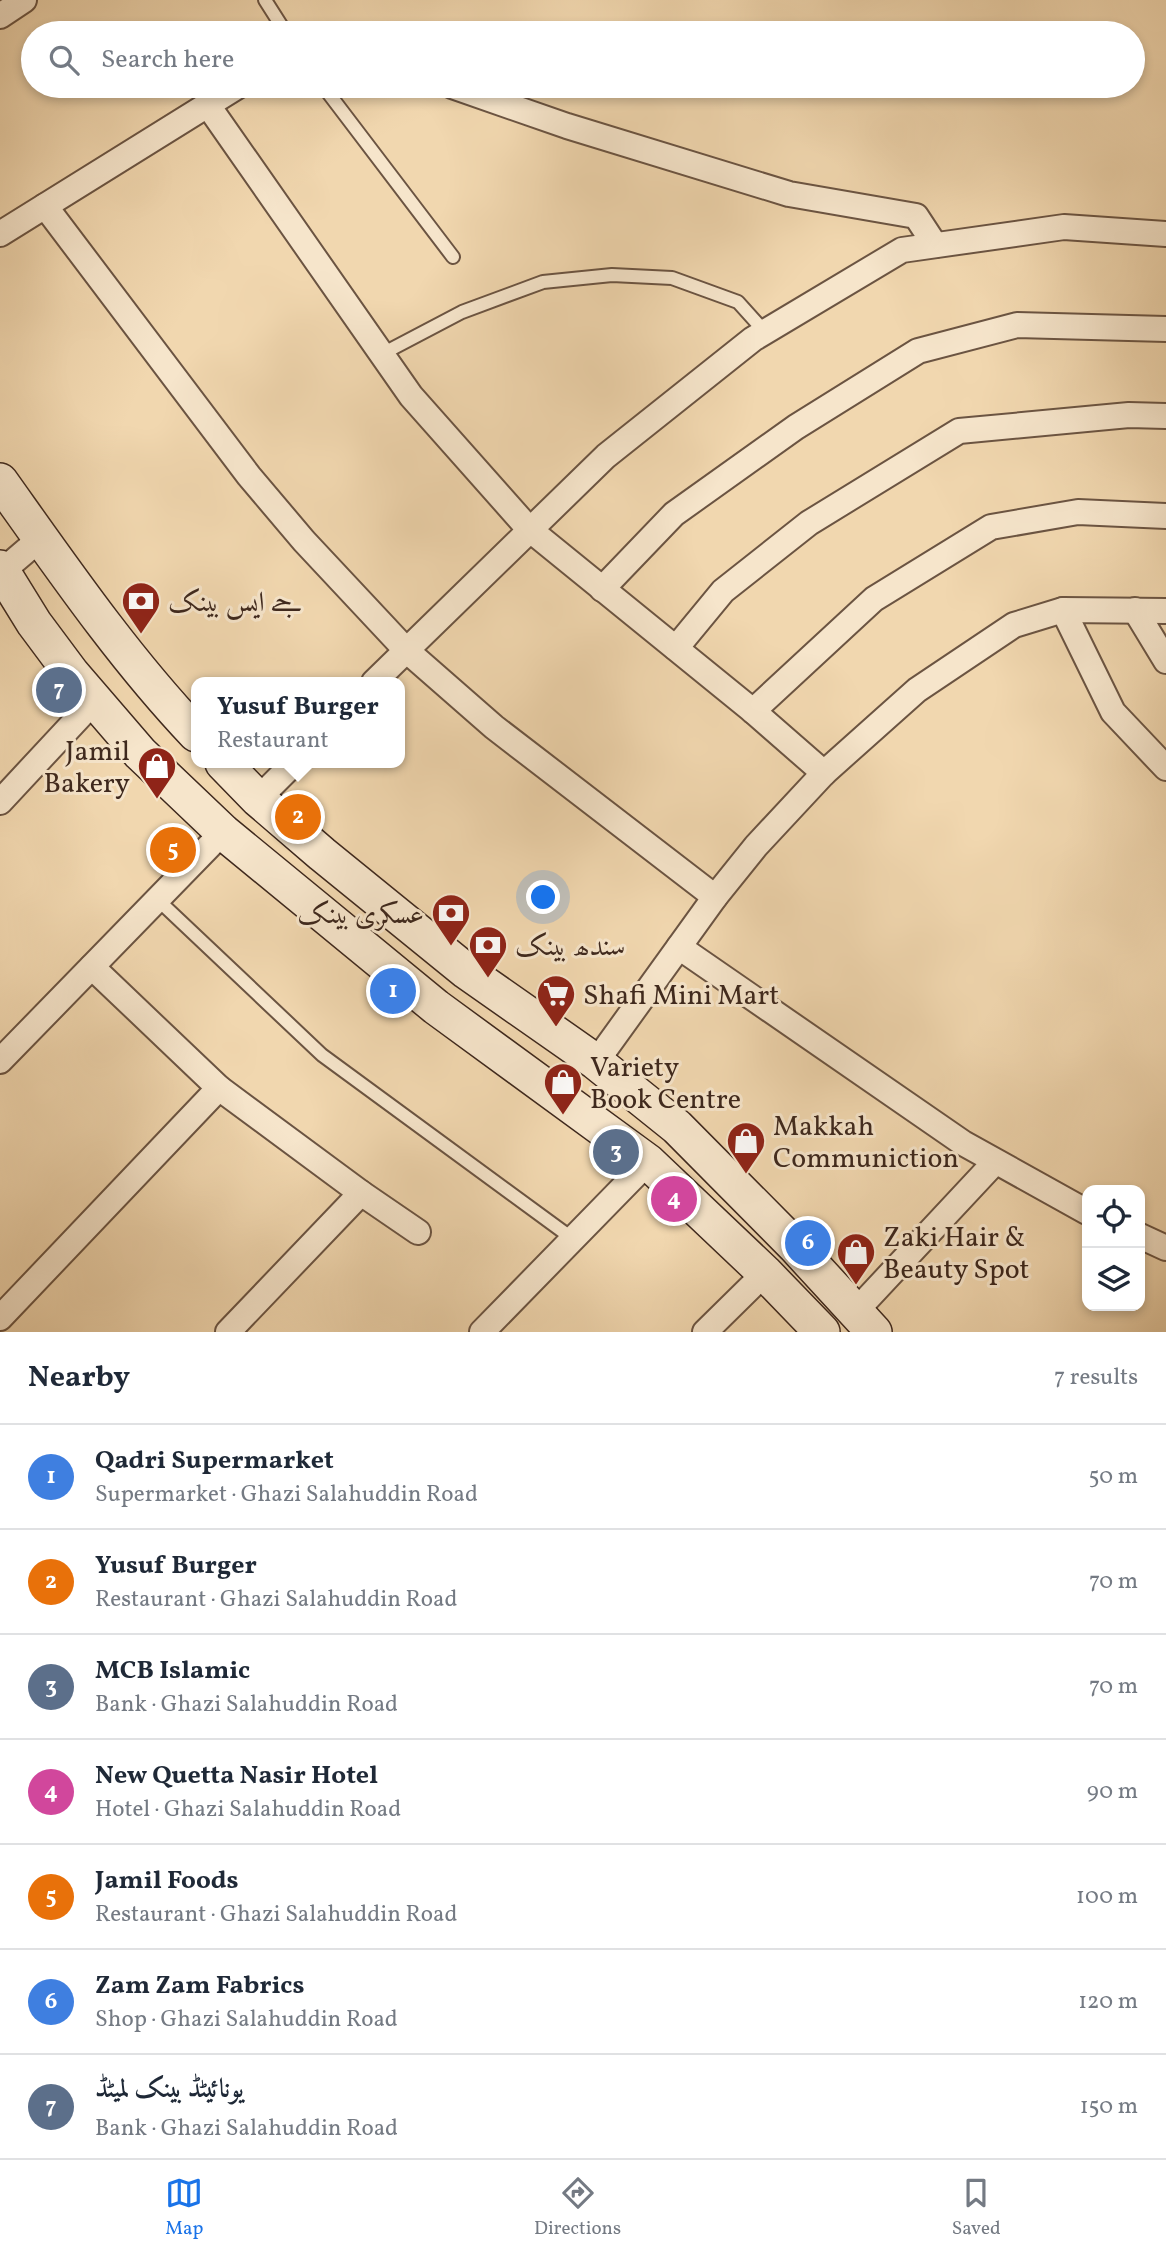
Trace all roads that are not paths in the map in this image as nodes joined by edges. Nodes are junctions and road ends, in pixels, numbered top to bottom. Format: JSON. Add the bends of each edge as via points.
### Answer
{"nodes":[{"id":1,"x":24,"y":0,"type":"edge"},
{"id":2,"x":264,"y":0,"type":"edge"},
{"id":3,"x":0,"y":16,"type":"edge"},
{"id":4,"x":278,"y":21,"type":"edge"},
{"id":5,"x":217,"y":98,"type":"edge"},
{"id":6,"x":332,"y":98,"type":"edge"},
{"id":7,"x":486,"y":98,"type":"edge"},
{"id":8,"x":207,"y":104,"type":"junction"},
{"id":9,"x":46,"y":206,"type":"junction"},
{"id":10,"x":0,"y":234,"type":"edge"},
{"id":11,"x":1166,"y":234,"type":"edge"},
{"id":12,"x":935,"y":245,"type":"junction"},
{"id":13,"x":453,"y":257,"type":"dead end"},
{"id":14,"x":1166,"y":329,"type":"edge"},
{"id":15,"x":765,"y":332,"type":"junction"},
{"id":16,"x":382,"y":354,"type":"junction"},
{"id":17,"x":1166,"y":416,"type":"edge"},
{"id":18,"x":0,"y":481,"type":"edge"},
{"id":19,"x":1166,"y":516,"type":"edge"},
{"id":20,"x":529,"y":530,"type":"junction"},
{"id":21,"x":41,"y":538,"type":"junction"},
{"id":22,"x":1,"y":571,"type":"edge"},
{"id":23,"x":602,"y":589,"type":"junction"},
{"id":24,"x":1063,"y":610,"type":"junction"},
{"id":25,"x":1135,"y":610,"type":"junction"},
{"id":26,"x":1166,"y":611,"type":"edge"},
{"id":27,"x":676,"y":648,"type":"junction"},
{"id":28,"x":406,"y":650,"type":"junction"},
{"id":29,"x":1166,"y":661,"type":"edge"},
{"id":30,"x":379,"y":677,"type":"edge"},
{"id":31,"x":95,"y":700,"type":"junction"},
{"id":32,"x":753,"y":711,"type":"junction"},
{"id":33,"x":191,"y":728,"type":"edge"},
{"id":34,"x":228,"y":768,"type":"edge"},
{"id":35,"x":289,"y":768,"type":"edge"},
{"id":36,"x":1166,"y":768,"type":"edge"},
{"id":37,"x":824,"y":773,"type":"junction"},
{"id":38,"x":258,"y":799,"type":"junction"},
{"id":39,"x":0,"y":802,"type":"edge"},
{"id":40,"x":223,"y":832,"type":"junction"},
{"id":41,"x":716,"y":897,"type":"junction"},
{"id":42,"x":157,"y":899,"type":"junction"},
{"id":43,"x":679,"y":947,"type":"junction"},
{"id":44,"x":92,"y":967,"type":"junction"},
{"id":45,"x":0,"y":1061,"type":"edge"},
{"id":46,"x":596,"y":1062,"type":"junction"},
{"id":47,"x":219,"y":1088,"type":"junction"},
{"id":48,"x":648,"y":1162,"type":"junction"},
{"id":49,"x":995,"y":1162,"type":"junction"},
{"id":50,"x":361,"y":1193,"type":"junction"},
{"id":51,"x":1082,"y":1209,"type":"edge"},
{"id":52,"x":418,"y":1232,"type":"dead end"},
{"id":53,"x":1145,"y":1238,"type":"edge"},
{"id":54,"x":573,"y":1240,"type":"junction"},
{"id":55,"x":1166,"y":1248,"type":"edge"},
{"id":56,"x":765,"y":1273,"type":"junction"},
{"id":57,"x":0,"y":1318,"type":"edge"},
{"id":58,"x":864,"y":1322,"type":"edge"},
{"id":59,"x":228,"y":1332,"type":"edge"},
{"id":60,"x":482,"y":1332,"type":"edge"},
{"id":61,"x":705,"y":1332,"type":"edge"},
{"id":62,"x":822,"y":1332,"type":"edge"}],
"edges":[{"from":1,"to":3,"type":"street"},
{"from":2,"to":4,"type":"lane"},
{"from":5,"to":8,"type":"street"},
{"from":6,"to":13,"type":"lane"},
{"from":7,"to":12,"type":"street","via":[[789,194],[916,216]]},
{"from":8,"to":9,"type":"street"},
{"from":8,"to":16,"type":"street"},
{"from":9,"to":10,"type":"street"},
{"from":9,"to":28,"type":"street","via":[[249,476]]},
{"from":11,"to":12,"type":"street","via":[[1063,227]]},
{"from":12,"to":15,"type":"street","via":[[902,250]]},
{"from":14,"to":23,"type":"street","via":[[1017,326],[918,351],[796,427],[674,514]]},
{"from":15,"to":16,"type":"lane","via":[[738,302],[672,278],[612,275],[543,282],[462,312]]},
{"from":15,"to":20,"type":"street","via":[[606,456]]},
{"from":16,"to":20,"type":"street","via":[[411,396]]},
{"from":17,"to":27,"type":"street","via":[[1129,415],[958,431],[809,523],[723,591]]},
{"from":18,"to":21,"type":"main road"},
{"from":19,"to":32,"type":"street","via":[[1078,512],[991,527],[874,599]]},
{"from":20,"to":23,"type":"street"},
{"from":20,"to":28,"type":"street"},
{"from":21,"to":22,"type":"street"},
{"from":21,"to":33,"type":"main road","via":[[133,662]]},
{"from":22,"to":31,"type":"main road"},
{"from":23,"to":27,"type":"street"},
{"from":24,"to":25,"type":"street"},
{"from":24,"to":36,"type":"street","via":[[1113,712]]},
{"from":24,"to":37,"type":"street","via":[[1014,625],[917,690]]},
{"from":25,"to":26,"type":"street"},
{"from":25,"to":29,"type":"street"},
{"from":27,"to":32,"type":"street"},
{"from":28,"to":30,"type":"street"},
{"from":28,"to":41,"type":"street","via":[[495,727]]},
{"from":31,"to":39,"type":"street"},
{"from":31,"to":40,"type":"main road","via":[[140,753]]},
{"from":32,"to":37,"type":"street"},
{"from":34,"to":38,"type":"main road"},
{"from":35,"to":38,"type":"street"},
{"from":37,"to":41,"type":"street"},
{"from":38,"to":46,"type":"main road","via":[[466,971]]},
{"from":40,"to":42,"type":"street"},
{"from":40,"to":48,"type":"main road","via":[[436,1007]]},
{"from":41,"to":43,"type":"street"},
{"from":42,"to":44,"type":"street"},
{"from":42,"to":54,"type":"lane","via":[[322,1055]]},
{"from":43,"to":46,"type":"street"},
{"from":43,"to":49,"type":"street"},
{"from":44,"to":45,"type":"street"},
{"from":44,"to":47,"type":"street"},
{"from":46,"to":58,"type":"main road","via":[[677,1127]]},
{"from":47,"to":50,"type":"street"},
{"from":47,"to":57,"type":"street"},
{"from":48,"to":54,"type":"street"},
{"from":48,"to":56,"type":"main road"},
{"from":49,"to":51,"type":"street"},
{"from":49,"to":58,"type":"street"},
{"from":50,"to":52,"type":"street"},
{"from":50,"to":59,"type":"street"},
{"from":53,"to":55,"type":"street"},
{"from":54,"to":60,"type":"street"},
{"from":56,"to":61,"type":"street"},
{"from":56,"to":62,"type":"main road"}]}
